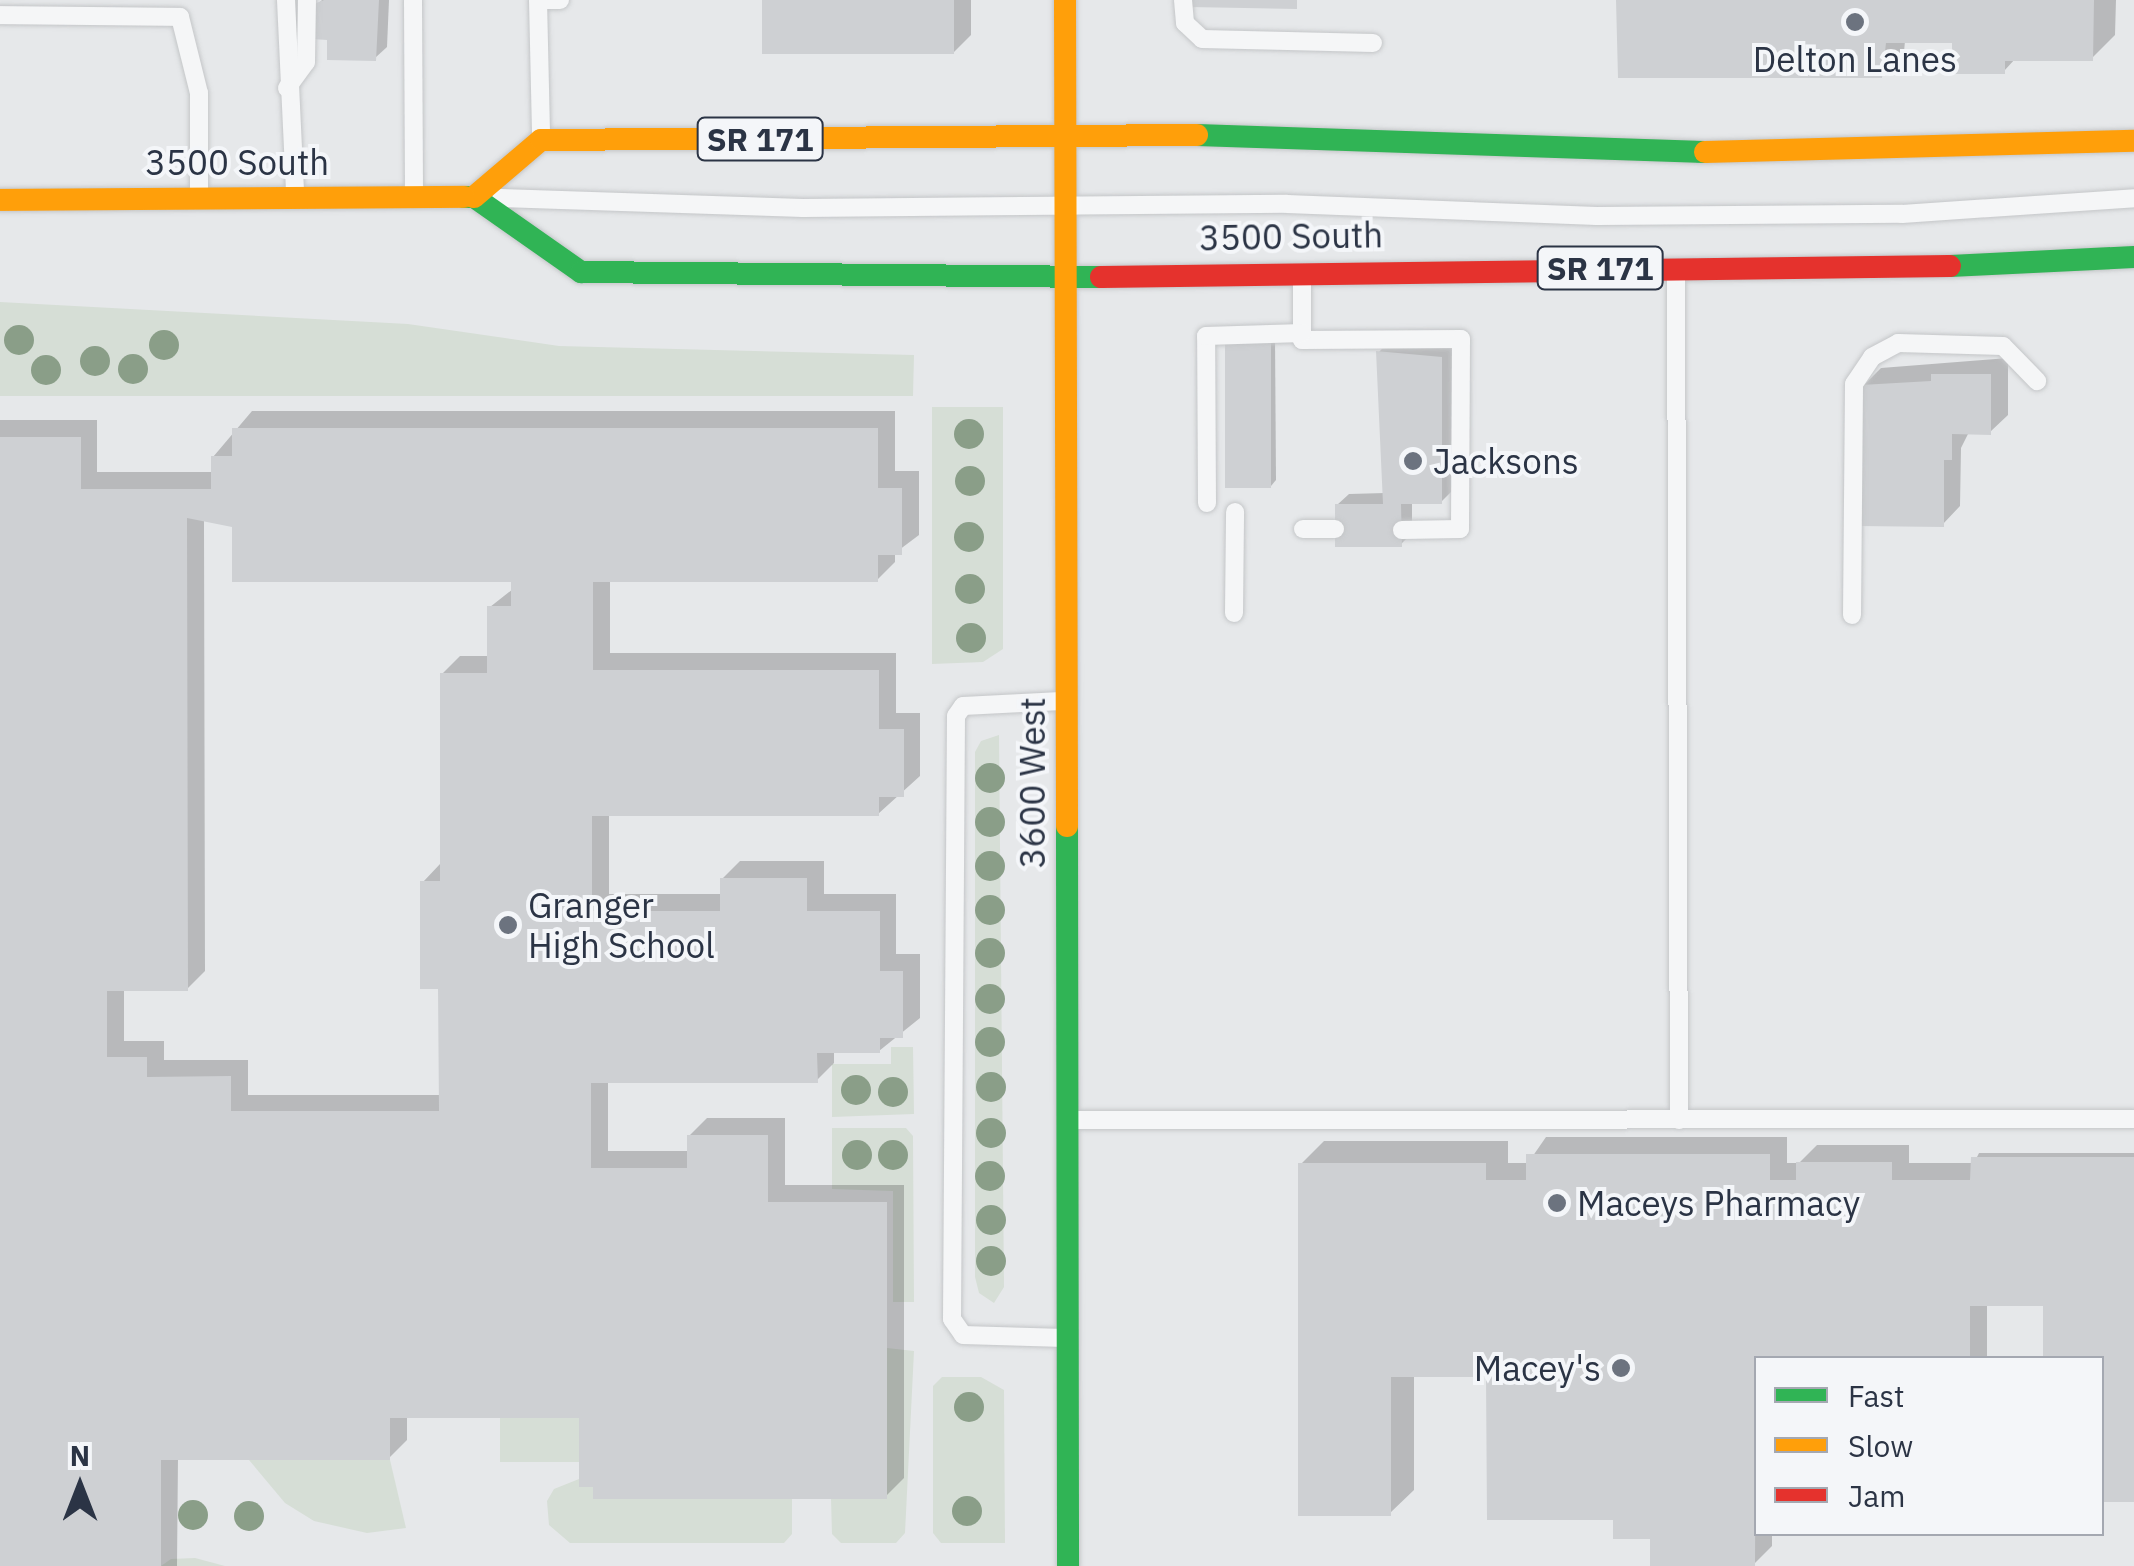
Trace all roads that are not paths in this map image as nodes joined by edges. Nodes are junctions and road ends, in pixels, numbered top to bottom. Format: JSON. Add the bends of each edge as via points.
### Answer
{"nodes":[{"id":1,"x":286,"y":0,"type":"edge"},
{"id":2,"x":307,"y":0,"type":"edge"},
{"id":3,"x":414,"y":0,"type":"edge"},
{"id":4,"x":538,"y":0,"type":"edge"},
{"id":5,"x":560,"y":0,"type":"edge"},
{"id":6,"x":1065,"y":0,"type":"edge"},
{"id":7,"x":1182,"y":0,"type":"edge"},
{"id":8,"x":0,"y":15,"type":"edge"},
{"id":9,"x":1373,"y":44,"type":"dead end"},
{"id":10,"x":287,"y":88,"type":"junction"},
{"id":11,"x":1066,"y":135,"type":"junction"},
{"id":12,"x":541,"y":140,"type":"junction"},
{"id":13,"x":2134,"y":141,"type":"edge"},
{"id":14,"x":198,"y":196,"type":"junction"},
{"id":15,"x":296,"y":197,"type":"junction"},
{"id":16,"x":474,"y":197,"type":"junction"},
{"id":17,"x":414,"y":198,"type":"junction"},
{"id":18,"x":2134,"y":198,"type":"edge"},
{"id":19,"x":0,"y":200,"type":"edge"},
{"id":20,"x":1066,"y":206,"type":"junction"},
{"id":21,"x":2134,"y":256,"type":"edge"},
{"id":22,"x":1676,"y":267,"type":"junction"},
{"id":23,"x":1302,"y":270,"type":"junction"},
{"id":24,"x":1066,"y":276,"type":"junction"},
{"id":25,"x":1302,"y":337,"type":"junction"},
{"id":26,"x":2037,"y":381,"type":"dead end"},
{"id":27,"x":1207,"y":503,"type":"dead end"},
{"id":28,"x":1236,"y":512,"type":"dead end"},
{"id":29,"x":1335,"y":528,"type":"dead end"},
{"id":30,"x":1303,"y":529,"type":"dead end"},
{"id":31,"x":1402,"y":530,"type":"dead end"},
{"id":32,"x":1234,"y":613,"type":"dead end"},
{"id":33,"x":1852,"y":616,"type":"dead end"},
{"id":34,"x":1067,"y":700,"type":"junction"},
{"id":35,"x":1067,"y":1120,"type":"junction"},
{"id":36,"x":1678,"y":1120,"type":"junction"},
{"id":37,"x":2134,"y":1120,"type":"edge"},
{"id":38,"x":1068,"y":1338,"type":"junction"},
{"id":39,"x":1068,"y":1566,"type":"edge"}],
"edges":[{"from":1,"to":10,"type":"lane"},
{"from":2,"to":10,"type":"lane","via":[[306,62]]},
{"from":3,"to":17,"type":"lane"},
{"from":4,"to":5,"type":"lane"},
{"from":4,"to":12,"type":"lane"},
{"from":6,"to":11,"type":"main road","name":"3600 West"},
{"from":7,"to":9,"type":"lane","via":[[1185,22],[1202,39]]},
{"from":8,"to":14,"type":"lane","via":[[180,17],[198,92]]},
{"from":10,"to":15,"type":"lane"},
{"from":11,"to":12,"type":"main road","number":"SR 171"},
{"from":11,"to":13,"type":"main road","number":"SR 171","via":[[1374,137],[1569,151],[1814,152]]},
{"from":11,"to":20,"type":"main road","name":"3600 West"},
{"from":12,"to":16,"type":"main road"},
{"from":14,"to":15,"type":"main road","name":"3500 South"},
{"from":14,"to":19,"type":"main road","name":"3500 South"},
{"from":15,"to":17,"type":"main road","name":"3500 South"},
{"from":16,"to":17,"type":"main road","name":"3500 South"},
{"from":16,"to":20,"type":"lane","via":[[803,208]]},
{"from":16,"to":24,"type":"main road","name":"3500 South","number":"SR 171","via":[[581,272]]},
{"from":18,"to":20,"type":"lane","via":[[1921,213],[1690,216],[1287,204]]},
{"from":20,"to":24,"type":"main road","name":"3600 West"},
{"from":21,"to":22,"type":"main road","name":"3500 South","number":"SR 171","via":[[1998,265]]},
{"from":22,"to":23,"type":"main road","name":"3500 South","number":"SR 171"},
{"from":22,"to":36,"type":"lane"},
{"from":23,"to":24,"type":"main road","name":"3500 South","number":"SR 171"},
{"from":23,"to":25,"type":"lane"},
{"from":24,"to":34,"type":"main road","name":"3600 West"},
{"from":25,"to":27,"type":"lane","via":[[1206,336]]},
{"from":25,"to":31,"type":"lane","via":[[1461,338],[1460,528]]},
{"from":26,"to":33,"type":"lane","via":[[2003,346],[1898,343],[1872,357],[1854,384]]},
{"from":28,"to":32,"type":"lane"},
{"from":29,"to":30,"type":"lane"},
{"from":34,"to":35,"type":"main road","name":"3600 West"},
{"from":34,"to":38,"type":"lane","via":[[963,706],[956,716],[952,1319],[963,1335]]},
{"from":35,"to":36,"type":"lane"},
{"from":35,"to":38,"type":"main road","name":"3600 West"},
{"from":36,"to":37,"type":"lane"},
{"from":38,"to":39,"type":"main road","name":"3600 West"}]}
